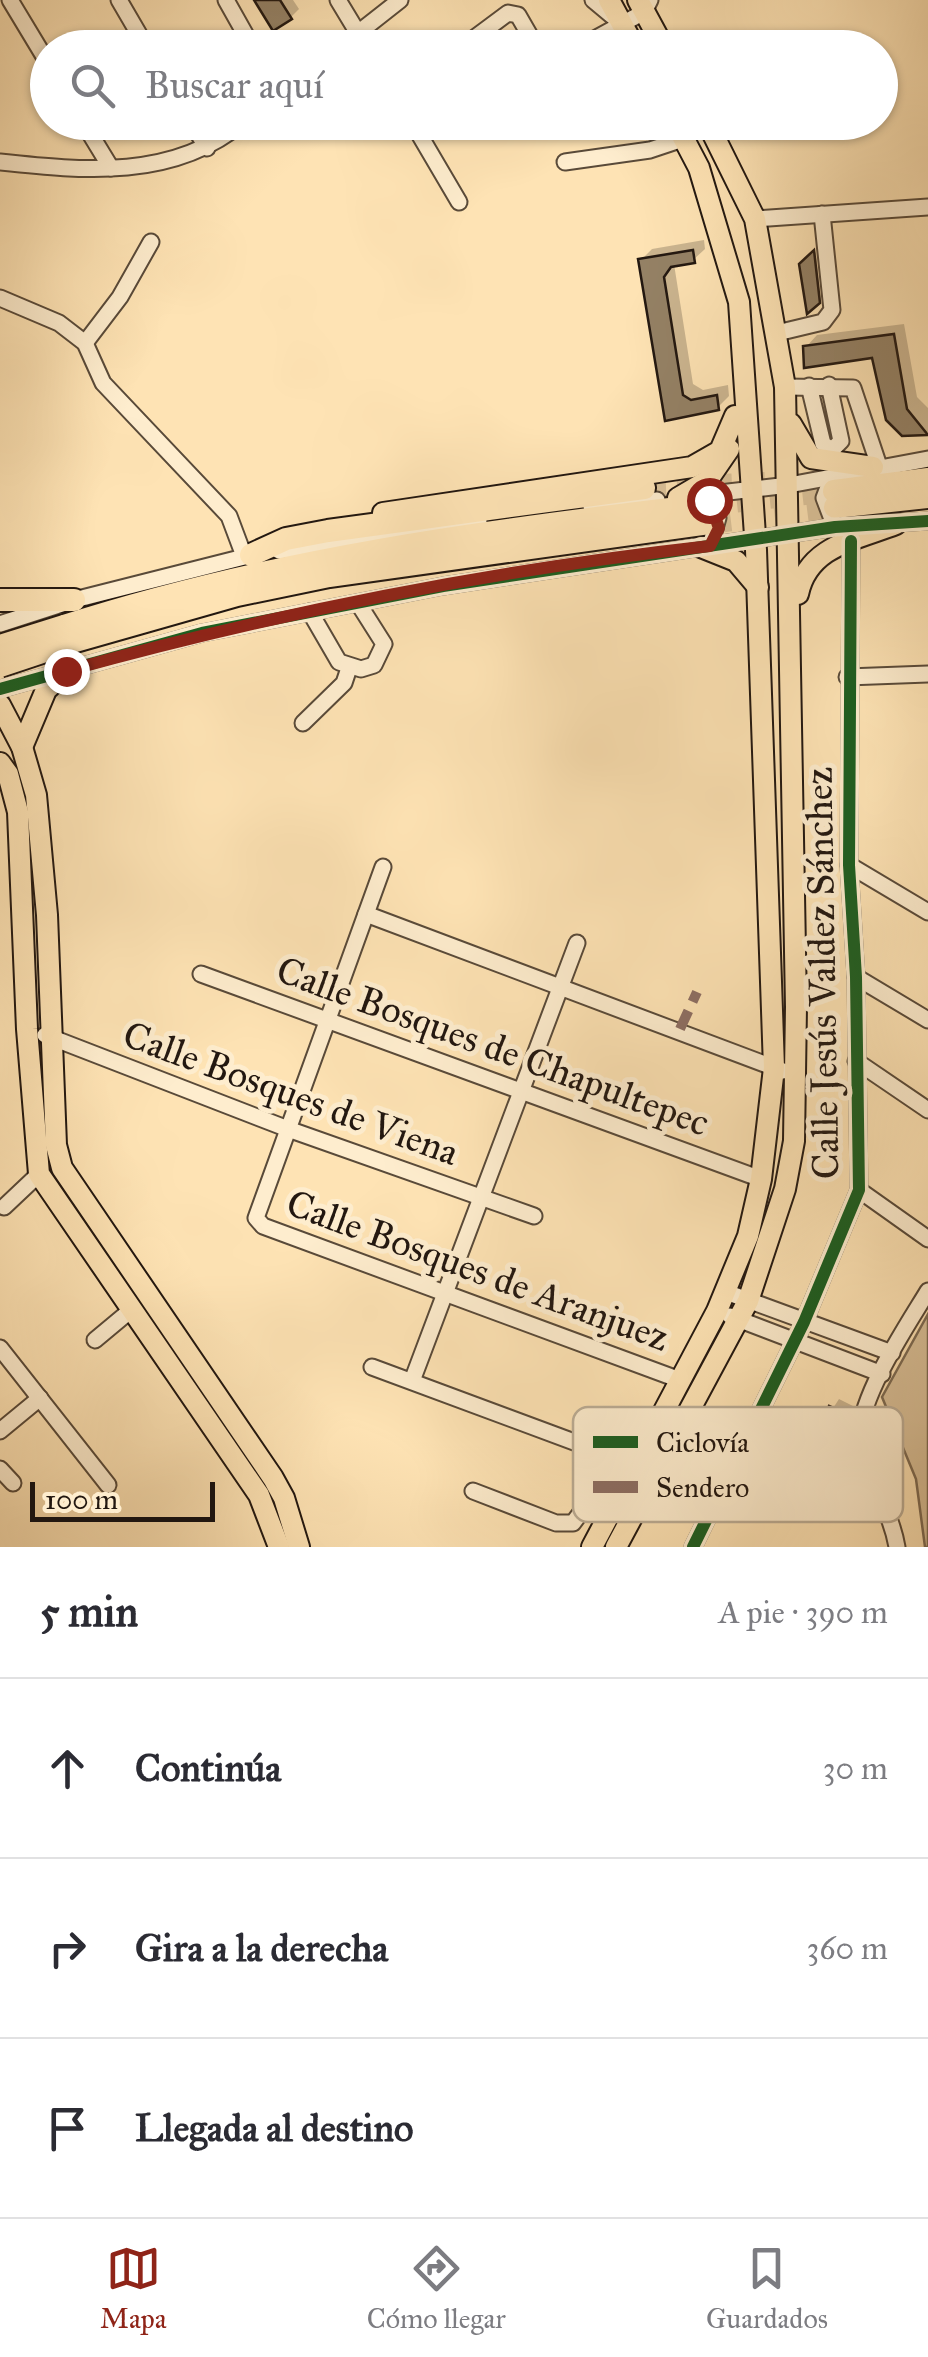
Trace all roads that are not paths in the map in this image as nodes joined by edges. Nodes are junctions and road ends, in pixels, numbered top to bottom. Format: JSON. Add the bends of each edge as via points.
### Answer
{"nodes":[{"id":1,"x":119,"y":0,"type":"edge"},
{"id":2,"x":226,"y":0,"type":"edge"},
{"id":3,"x":338,"y":0,"type":"edge"},
{"id":4,"x":400,"y":0,"type":"edge"},
{"id":5,"x":593,"y":0,"type":"edge"},
{"id":6,"x":609,"y":0,"type":"edge"},
{"id":7,"x":14,"y":1,"type":"edge"},
{"id":8,"x":644,"y":4,"type":"edge"},
{"id":9,"x":624,"y":24,"type":"junction"},
{"id":10,"x":30,"y":30,"type":"edge"},
{"id":11,"x":136,"y":30,"type":"edge"},
{"id":12,"x":243,"y":30,"type":"edge"},
{"id":13,"x":356,"y":30,"type":"edge"},
{"id":14,"x":372,"y":30,"type":"edge"},
{"id":15,"x":485,"y":30,"type":"edge"},
{"id":16,"x":527,"y":30,"type":"edge"},
{"id":17,"x":612,"y":30,"type":"edge"},
{"id":18,"x":627,"y":30,"type":"edge"},
{"id":19,"x":656,"y":30,"type":"edge"},
{"id":20,"x":94,"y":140,"type":"edge"},
{"id":21,"x":202,"y":140,"type":"edge"},
{"id":22,"x":218,"y":140,"type":"edge"},
{"id":23,"x":423,"y":140,"type":"edge"},
{"id":24,"x":665,"y":140,"type":"edge"},
{"id":25,"x":683,"y":140,"type":"edge"},
{"id":26,"x":716,"y":140,"type":"edge"},
{"id":27,"x":207,"y":148,"type":"junction"},
{"id":28,"x":0,"y":162,"type":"edge"},
{"id":29,"x":565,"y":162,"type":"dead end"},
{"id":30,"x":110,"y":168,"type":"junction"},
{"id":31,"x":459,"y":202,"type":"dead end"},
{"id":32,"x":928,"y":207,"type":"edge"},
{"id":33,"x":822,"y":214,"type":"junction"},
{"id":34,"x":754,"y":219,"type":"junction"},
{"id":35,"x":151,"y":242,"type":"dead end"},
{"id":36,"x":0,"y":298,"type":"edge"},
{"id":37,"x":777,"y":334,"type":"junction"},
{"id":38,"x":85,"y":343,"type":"junction"},
{"id":39,"x":744,"y":354,"type":"junction"},
{"id":40,"x":829,"y":385,"type":"junction"},
{"id":41,"x":785,"y":386,"type":"junction"},
{"id":42,"x":809,"y":386,"type":"junction"},
{"id":43,"x":786,"y":414,"type":"junction"},
{"id":44,"x":735,"y":416,"type":"junction"},
{"id":45,"x":928,"y":459,"type":"edge"},
{"id":46,"x":876,"y":473,"type":"junction"},
{"id":47,"x":928,"y":479,"type":"edge"},
{"id":48,"x":790,"y":485,"type":"junction"},
{"id":49,"x":644,"y":488,"type":"tunnel mouth"},
{"id":50,"x":752,"y":488,"type":"junction"},
{"id":51,"x":928,"y":497,"type":"edge"},
{"id":52,"x":678,"y":498,"type":"junction"},
{"id":53,"x":837,"y":504,"type":"junction"},
{"id":54,"x":928,"y":521,"type":"edge"},
{"id":55,"x":705,"y":523,"type":"junction"},
{"id":56,"x":896,"y":524,"type":"joint"},
{"id":57,"x":414,"y":532,"type":"junction"},
{"id":58,"x":790,"y":534,"type":"junction"},
{"id":59,"x":293,"y":538,"type":"junction"},
{"id":60,"x":756,"y":540,"type":"junction"},
{"id":61,"x":520,"y":550,"type":"junction"},
{"id":62,"x":248,"y":556,"type":"junction"},
{"id":63,"x":275,"y":567,"type":"junction"},
{"id":64,"x":758,"y":587,"type":"junction"},
{"id":65,"x":0,"y":600,"type":"edge"},
{"id":66,"x":74,"y":600,"type":"junction"},
{"id":67,"x":358,"y":603,"type":"junction"},
{"id":68,"x":310,"y":612,"type":"junction"},
{"id":69,"x":26,"y":614,"type":"junction"},
{"id":70,"x":0,"y":624,"type":"edge"},
{"id":71,"x":68,"y":634,"type":"junction"},
{"id":72,"x":0,"y":646,"type":"edge"},
{"id":73,"x":790,"y":651,"type":"junction"},
{"id":74,"x":0,"y":666,"type":"edge"},
{"id":75,"x":53,"y":667,"type":"junction"},
{"id":76,"x":349,"y":668,"type":"junction"},
{"id":77,"x":928,"y":674,"type":"edge"},
{"id":78,"x":847,"y":676,"type":"junction"},
{"id":79,"x":0,"y":689,"type":"edge"},
{"id":80,"x":0,"y":705,"type":"edge"},
{"id":81,"x":303,"y":723,"type":"dead end"},
{"id":82,"x":22,"y":747,"type":"junction"},
{"id":83,"x":0,"y":763,"type":"edge"},
{"id":84,"x":849,"y":865,"type":"junction"},
{"id":85,"x":383,"y":867,"type":"dead end"},
{"id":86,"x":926,"y":907,"type":"edge"},
{"id":87,"x":366,"y":914,"type":"junction"},
{"id":88,"x":577,"y":942,"type":"dead end"},
{"id":89,"x":202,"y":974,"type":"dead end"},
{"id":90,"x":856,"y":977,"type":"junction"},
{"id":91,"x":562,"y":985,"type":"junction"},
{"id":92,"x":327,"y":1019,"type":"junction"},
{"id":93,"x":928,"y":1020,"type":"edge"},
{"id":94,"x":26,"y":1029,"type":"junction"},
{"id":95,"x":49,"y":1036,"type":"junction"},
{"id":96,"x":856,"y":1061,"type":"junction"},
{"id":97,"x":774,"y":1068,"type":"junction"},
{"id":98,"x":796,"y":1074,"type":"junction"},
{"id":99,"x":519,"y":1091,"type":"junction"},
{"id":100,"x":928,"y":1110,"type":"edge"},
{"id":101,"x":288,"y":1129,"type":"junction"},
{"id":102,"x":39,"y":1174,"type":"junction"},
{"id":103,"x":762,"y":1179,"type":"junction"},
{"id":104,"x":859,"y":1190,"type":"junction"},
{"id":105,"x":479,"y":1197,"type":"junction"},
{"id":106,"x":4,"y":1207,"type":"dead end"},
{"id":107,"x":534,"y":1216,"type":"dead end"},
{"id":108,"x":928,"y":1239,"type":"edge"},
{"id":109,"x":928,"y":1291,"type":"edge"},
{"id":110,"x":443,"y":1296,"type":"junction"},
{"id":111,"x":721,"y":1301,"type":"junction"},
{"id":112,"x":131,"y":1310,"type":"junction"},
{"id":113,"x":744,"y":1310,"type":"junction"},
{"id":114,"x":804,"y":1322,"type":"junction"},
{"id":115,"x":796,"y":1338,"type":"junction"},
{"id":116,"x":95,"y":1340,"type":"dead end"},
{"id":117,"x":0,"y":1348,"type":"edge"},
{"id":118,"x":892,"y":1354,"type":"junction"},
{"id":119,"x":372,"y":1367,"type":"dead end"},
{"id":120,"x":882,"y":1374,"type":"junction"},
{"id":121,"x":680,"y":1380,"type":"junction"},
{"id":122,"x":412,"y":1381,"type":"junction"},
{"id":123,"x":216,"y":1397,"type":"junction"},
{"id":124,"x":40,"y":1398,"type":"junction"},
{"id":125,"x":663,"y":1407,"type":"edge"},
{"id":126,"x":692,"y":1407,"type":"edge"},
{"id":127,"x":763,"y":1407,"type":"edge"},
{"id":128,"x":867,"y":1407,"type":"edge"},
{"id":129,"x":198,"y":1410,"type":"junction"},
{"id":130,"x":0,"y":1431,"type":"edge"},
{"id":131,"x":573,"y":1441,"type":"edge"},
{"id":132,"x":0,"y":1469,"type":"edge"},
{"id":133,"x":13,"y":1484,"type":"dead end"},
{"id":134,"x":108,"y":1485,"type":"dead end"},
{"id":135,"x":473,"y":1491,"type":"dead end"},
{"id":136,"x":574,"y":1522,"type":"edge"},
{"id":137,"x":603,"y":1522,"type":"edge"},
{"id":138,"x":630,"y":1522,"type":"edge"},
{"id":139,"x":706,"y":1522,"type":"edge"},
{"id":140,"x":890,"y":1522,"type":"edge"},
{"id":141,"x":282,"y":1546,"type":"edge"},
{"id":142,"x":592,"y":1547,"type":"edge"},
{"id":143,"x":616,"y":1547,"type":"edge"},
{"id":144,"x":693,"y":1547,"type":"edge"},
{"id":145,"x":897,"y":1547,"type":"edge"}],
"edges":[{"from":1,"to":11,"type":"street"},
{"from":2,"to":12,"type":"street"},
{"from":3,"to":13,"type":"street"},
{"from":4,"to":14,"type":"street"},
{"from":5,"to":9,"type":"street"},
{"from":6,"to":9,"type":"main road"},
{"from":7,"to":10,"type":"street"},
{"from":8,"to":9,"type":"street"},
{"from":8,"to":19,"type":"main road"},
{"from":9,"to":17,"type":"street"},
{"from":9,"to":18,"type":"main road"},
{"from":15,"to":16,"type":"street","via":[[508,13],[518,15]]},
{"from":20,"to":30,"type":"street"},
{"from":21,"to":27,"type":"street"},
{"from":22,"to":27,"type":"street"},
{"from":23,"to":31,"type":"street"},
{"from":24,"to":29,"type":"street","via":[[650,150]]},
{"from":25,"to":39,"type":"main road","via":[[727,249]]},
{"from":26,"to":34,"type":"main road"},
{"from":27,"to":30,"type":"street","via":[[173,162]]},
{"from":28,"to":30,"type":"street"},
{"from":32,"to":33,"type":"street"},
{"from":33,"to":34,"type":"street"},
{"from":33,"to":37,"type":"street","via":[[832,310],[823,322]]},
{"from":34,"to":37,"type":"main road"},
{"from":35,"to":38,"type":"street"},
{"from":36,"to":38,"type":"street","via":[[59,323]]},
{"from":37,"to":41,"type":"main road"},
{"from":38,"to":62,"type":"street","via":[[103,383],[229,516]]},
{"from":39,"to":44,"type":"main road"},
{"from":39,"to":50,"type":"main road"},
{"from":40,"to":42,"type":"street"},
{"from":40,"to":42,"type":"street","via":[[841,441],[832,450],[823,444]]},
{"from":40,"to":46,"type":"street","via":[[853,388]]},
{"from":41,"to":42,"type":"street"},
{"from":41,"to":43,"type":"main road"},
{"from":43,"to":46,"type":"main road","via":[[811,458]]},
{"from":43,"to":48,"type":"main road"},
{"from":44,"to":52,"type":"main road","via":[[728,456],[707,481]]},
{"from":44,"to":59,"type":"main road","via":[[720,451],[692,467],[341,519]]},
{"from":45,"to":46,"type":"street"},
{"from":46,"to":47,"type":"highway"},
{"from":46,"to":53,"type":"highway"},
{"from":48,"to":50,"type":"street"},
{"from":48,"to":53,"type":"street"},
{"from":48,"to":58,"type":"main road"},
{"from":49,"to":59,"type":"highway"},
{"from":50,"to":55,"type":"street"},
{"from":50,"to":60,"type":"main road"},
{"from":51,"to":53,"type":"highway"},
{"from":52,"to":55,"type":"street"},
{"from":52,"to":57,"type":"street"},
{"from":53,"to":56,"type":"main road"},
{"from":53,"to":58,"type":"street"},
{"from":53,"to":73,"type":"main road","via":[[798,595]]},
{"from":53,"to":78,"type":"street","name":"Calle Jesús Valdez Sánchez"},
{"from":54,"to":56,"type":"street"},
{"from":55,"to":60,"type":"street"},
{"from":55,"to":61,"type":"highway"},
{"from":55,"to":63,"type":"highway","via":[[509,529]]},
{"from":55,"to":64,"type":"main road"},
{"from":55,"to":67,"type":"street"},
{"from":57,"to":62,"type":"street"},
{"from":57,"to":63,"type":"highway"},
{"from":58,"to":60,"type":"street"},
{"from":58,"to":73,"type":"main road"},
{"from":59,"to":62,"type":"highway"},
{"from":60,"to":64,"type":"main road"},
{"from":61,"to":71,"type":"highway","via":[[329,576]]},
{"from":61,"to":75,"type":"highway","via":[[483,565],[268,602]]},
{"from":62,"to":66,"type":"street"},
{"from":63,"to":71,"type":"highway"},
{"from":64,"to":97,"type":"main road"},
{"from":65,"to":66,"type":"highway"},
{"from":66,"to":69,"type":"street"},
{"from":67,"to":68,"type":"street"},
{"from":67,"to":76,"type":"street","via":[[384,644],[374,666]]},
{"from":68,"to":75,"type":"street"},
{"from":68,"to":76,"type":"street","via":[[338,662]]},
{"from":69,"to":70,"type":"street"},
{"from":69,"to":75,"type":"street","via":[[29,659]]},
{"from":71,"to":72,"type":"highway","bridge":true},
{"from":71,"to":74,"type":"highway","bridge":true},
{"from":73,"to":98,"type":"main road"},
{"from":75,"to":79,"type":"street"},
{"from":75,"to":82,"type":"main road"},
{"from":76,"to":81,"type":"street","via":[[344,682]]},
{"from":77,"to":78,"type":"street"},
{"from":78,"to":84,"type":"street","name":"Calle Jesús Valdez Sánchez"},
{"from":80,"to":82,"type":"main road"},
{"from":82,"to":95,"type":"main road","via":[[36,794]]},
{"from":83,"to":94,"type":"main road","via":[[18,812]]},
{"from":84,"to":86,"type":"street"},
{"from":84,"to":90,"type":"street","name":"Calle Jesús Valdez Sánchez"},
{"from":85,"to":87,"type":"street"},
{"from":87,"to":91,"type":"street"},
{"from":87,"to":92,"type":"street"},
{"from":88,"to":91,"type":"street"},
{"from":89,"to":92,"type":"street","name":"Calle Bosques de Chapultepec"},
{"from":90,"to":93,"type":"street"},
{"from":90,"to":96,"type":"street","name":"Calle Jesús Valdez Sánchez"},
{"from":91,"to":97,"type":"street"},
{"from":91,"to":99,"type":"street"},
{"from":92,"to":99,"type":"street","name":"Calle Bosques de Chapultepec"},
{"from":92,"to":101,"type":"street"},
{"from":94,"to":95,"type":"street","name":"Calle Bosques de Viena"},
{"from":94,"to":102,"type":"main road"},
{"from":95,"to":101,"type":"street","name":"Calle Bosques de Viena"},
{"from":95,"to":123,"type":"main road","via":[[62,1168]]},
{"from":96,"to":100,"type":"street"},
{"from":96,"to":104,"type":"street","name":"Calle Jesús Valdez Sánchez"},
{"from":97,"to":98,"type":"street"},
{"from":97,"to":103,"type":"main road"},
{"from":98,"to":113,"type":"main road","via":[[785,1189]]},
{"from":99,"to":103,"type":"street","name":"Calle Bosques de Chapultepec"},
{"from":99,"to":105,"type":"street"},
{"from":101,"to":105,"type":"street","name":"Calle Bosques de Viena"},
{"from":101,"to":110,"type":"street","name":"Calle Bosques de Aranjuez","via":[[256,1218]]},
{"from":102,"to":106,"type":"street"},
{"from":102,"to":112,"type":"main road"},
{"from":103,"to":111,"type":"main road"},
{"from":104,"to":108,"type":"street"},
{"from":104,"to":114,"type":"street","name":"Calle Jesús Valdez Sánchez"},
{"from":105,"to":107,"type":"street","name":"Calle Bosques de Viena"},
{"from":105,"to":110,"type":"street"},
{"from":109,"to":118,"type":"street"},
{"from":110,"to":121,"type":"street","name":"Calle Bosques de Aranjuez"},
{"from":110,"to":122,"type":"street"},
{"from":111,"to":113,"type":"street"},
{"from":111,"to":121,"type":"main road"},
{"from":112,"to":116,"type":"street"},
{"from":112,"to":129,"type":"main road"},
{"from":113,"to":114,"type":"street"},
{"from":113,"to":115,"type":"street"},
{"from":113,"to":126,"type":"main road"},
{"from":114,"to":115,"type":"street","name":"Calle Jesús Valdez Sánchez"},
{"from":114,"to":118,"type":"street"},
{"from":115,"to":120,"type":"street"},
{"from":115,"to":127,"type":"street","name":"Calle Jesús Valdez Sánchez"},
{"from":117,"to":124,"type":"street"},
{"from":118,"to":120,"type":"street"},
{"from":119,"to":122,"type":"street"},
{"from":120,"to":128,"type":"street"},
{"from":121,"to":125,"type":"main road"},
{"from":122,"to":131,"type":"street"},
{"from":123,"to":129,"type":"main road"},
{"from":123,"to":141,"type":"main road","via":[[284,1498]]},
{"from":124,"to":130,"type":"street"},
{"from":124,"to":134,"type":"street"},
{"from":129,"to":141,"type":"main road","via":[[259,1495]]},
{"from":132,"to":133,"type":"street"},
{"from":135,"to":136,"type":"street","via":[[556,1523]]},
{"from":137,"to":142,"type":"main road"},
{"from":138,"to":143,"type":"main road"},
{"from":139,"to":144,"type":"street","name":"Calle Jesús Valdez Sánchez"},
{"from":140,"to":145,"type":"street"}]}
